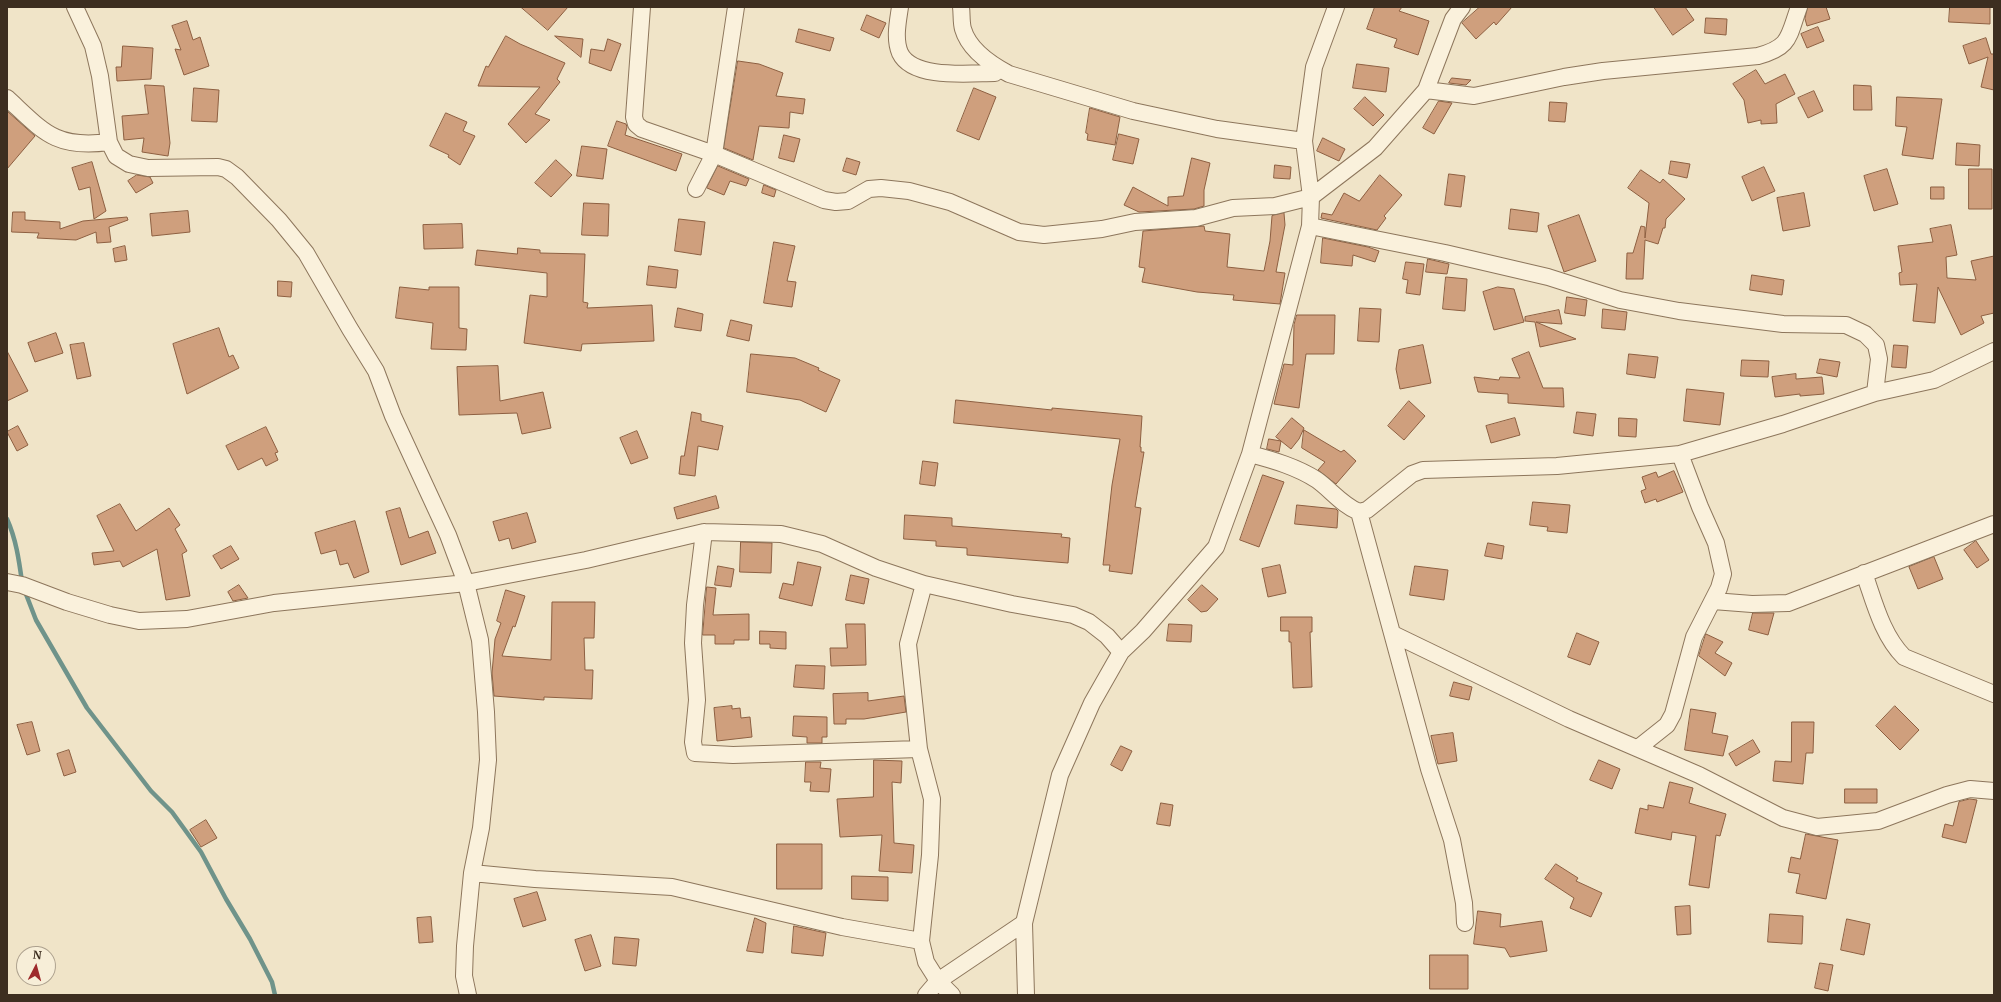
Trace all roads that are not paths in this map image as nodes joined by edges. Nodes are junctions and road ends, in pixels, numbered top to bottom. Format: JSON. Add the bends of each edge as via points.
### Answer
{"nodes":[{"id":1,"x":75,"y":7,"type":"edge"},
{"id":2,"x":642,"y":7,"type":"edge"},
{"id":3,"x":736,"y":7,"type":"edge"},
{"id":4,"x":900,"y":7,"type":"edge"},
{"id":5,"x":961,"y":7,"type":"edge"},
{"id":6,"x":1336,"y":7,"type":"edge"},
{"id":7,"x":1462,"y":7,"type":"edge"},
{"id":8,"x":1799,"y":7,"type":"edge"},
{"id":9,"x":995,"y":73,"type":"dead end"},
{"id":10,"x":1426,"y":90,"type":"junction"},
{"id":11,"x":7,"y":98,"type":"edge"},
{"id":12,"x":1304,"y":141,"type":"junction"},
{"id":13,"x":109,"y":142,"type":"junction"},
{"id":14,"x":714,"y":154,"type":"junction"},
{"id":15,"x":696,"y":189,"type":"dead end"},
{"id":16,"x":1311,"y":197,"type":"junction"},
{"id":17,"x":1310,"y":226,"type":"junction"},
{"id":18,"x":1994,"y":351,"type":"edge"},
{"id":19,"x":1875,"y":393,"type":"junction"},
{"id":20,"x":1250,"y":454,"type":"junction"},
{"id":21,"x":1680,"y":454,"type":"junction"},
{"id":22,"x":1359,"y":512,"type":"junction"},
{"id":23,"x":1994,"y":524,"type":"edge"},
{"id":24,"x":704,"y":532,"type":"junction"},
{"id":25,"x":1864,"y":573,"type":"junction"},
{"id":26,"x":7,"y":582,"type":"edge"},
{"id":27,"x":466,"y":584,"type":"junction"},
{"id":28,"x":924,"y":584,"type":"junction"},
{"id":29,"x":1712,"y":600,"type":"junction"},
{"id":30,"x":1393,"y":634,"type":"junction"},
{"id":31,"x":1121,"y":652,"type":"junction"},
{"id":32,"x":1994,"y":694,"type":"edge"},
{"id":33,"x":1638,"y":748,"type":"junction"},
{"id":34,"x":919,"y":749,"type":"junction"},
{"id":35,"x":1994,"y":791,"type":"edge"},
{"id":36,"x":472,"y":873,"type":"junction"},
{"id":37,"x":1024,"y":923,"type":"junction"},
{"id":38,"x":1465,"y":923,"type":"dead end"},
{"id":39,"x":921,"y":941,"type":"junction"},
{"id":40,"x":938,"y":981,"type":"junction"},
{"id":41,"x":468,"y":995,"type":"edge"},
{"id":42,"x":926,"y":995,"type":"edge"},
{"id":43,"x":952,"y":995,"type":"edge"},
{"id":44,"x":1026,"y":995,"type":"edge"}],
"edges":[{"from":1,"to":13,"type":"street","via":[[93,46]]},
{"from":2,"to":14,"type":"street","via":[[634,117],[636,124],[642,129]]},
{"from":3,"to":14,"type":"street"},
{"from":4,"to":9,"type":"street","via":[[900,53],[918,68],[940,73]]},
{"from":5,"to":12,"type":"street","via":[[963,28],[968,42],[995,66],[1009,74],[1133,111],[1217,129]]},
{"from":6,"to":12,"type":"street","via":[[1314,67]]},
{"from":7,"to":10,"type":"street","via":[[1453,19]]},
{"from":8,"to":10,"type":"street","via":[[1785,44],[1772,52],[1758,56],[1603,71],[1474,96]]},
{"from":10,"to":16,"type":"street","via":[[1375,148]]},
{"from":11,"to":13,"type":"street","via":[[43,130],[57,138],[71,144]]},
{"from":12,"to":16,"type":"street"},
{"from":13,"to":27,"type":"street","via":[[116,156],[129,164],[148,168],[226,169],[256,195],[306,253],[376,371],[393,416],[448,535]]},
{"from":14,"to":15,"type":"street"},
{"from":14,"to":16,"type":"street","via":[[824,200],[848,201],[869,189],[909,191],[950,202],[1019,232],[1044,235],[1102,229],[1135,222],[1196,218],[1233,208],[1275,206]]},
{"from":16,"to":17,"type":"street"},
{"from":17,"to":19,"type":"street","via":[[1445,253],[1548,277],[1620,300],[1679,311],[1783,324],[1846,325],[1865,334],[1876,345],[1879,359]]},
{"from":17,"to":20,"type":"street"},
{"from":18,"to":19,"type":"street","via":[[1934,380]]},
{"from":19,"to":21,"type":"street","via":[[1783,424]]},
{"from":20,"to":22,"type":"street","via":[[1292,467],[1317,480],[1345,505]]},
{"from":20,"to":31,"type":"street","via":[[1216,547],[1143,631]]},
{"from":21,"to":22,"type":"street","via":[[1557,466],[1423,470],[1412,474],[1367,510]]},
{"from":21,"to":29,"type":"street","via":[[1716,543],[1723,574]]},
{"from":22,"to":30,"type":"street"},
{"from":23,"to":25,"type":"street"},
{"from":24,"to":27,"type":"street","via":[[586,560]]},
{"from":24,"to":28,"type":"street","via":[[781,534],[822,544],[876,568]]},
{"from":24,"to":34,"type":"street","via":[[693,643],[698,700],[693,742],[695,753],[733,755]]},
{"from":25,"to":29,"type":"street","via":[[1788,603],[1752,604]]},
{"from":25,"to":32,"type":"street","via":[[1887,636],[1894,648],[1904,657]]},
{"from":26,"to":27,"type":"street","via":[[110,615],[139,621],[187,619],[274,603]]},
{"from":27,"to":36,"type":"street","via":[[480,640],[488,760],[481,828]]},
{"from":28,"to":31,"type":"street","via":[[1073,615],[1089,622],[1107,636]]},
{"from":28,"to":34,"type":"street","via":[[908,644]]},
{"from":29,"to":33,"type":"street","via":[[1694,637],[1673,714],[1667,725]]},
{"from":30,"to":33,"type":"street","via":[[1569,719]]},
{"from":30,"to":38,"type":"street","via":[[1429,769],[1452,840]]},
{"from":31,"to":37,"type":"street","via":[[1092,703],[1060,775]]},
{"from":33,"to":35,"type":"street","via":[[1699,775],[1784,818],[1817,827],[1878,821],[1970,789]]},
{"from":34,"to":39,"type":"street","via":[[932,799],[930,855]]},
{"from":36,"to":39,"type":"street","via":[[672,887],[842,927]]},
{"from":36,"to":41,"type":"street","via":[[464,976]]},
{"from":37,"to":40,"type":"street"},
{"from":37,"to":44,"type":"street"},
{"from":39,"to":40,"type":"street","via":[[926,962]]},
{"from":40,"to":42,"type":"street"},
{"from":40,"to":43,"type":"street"}]}
